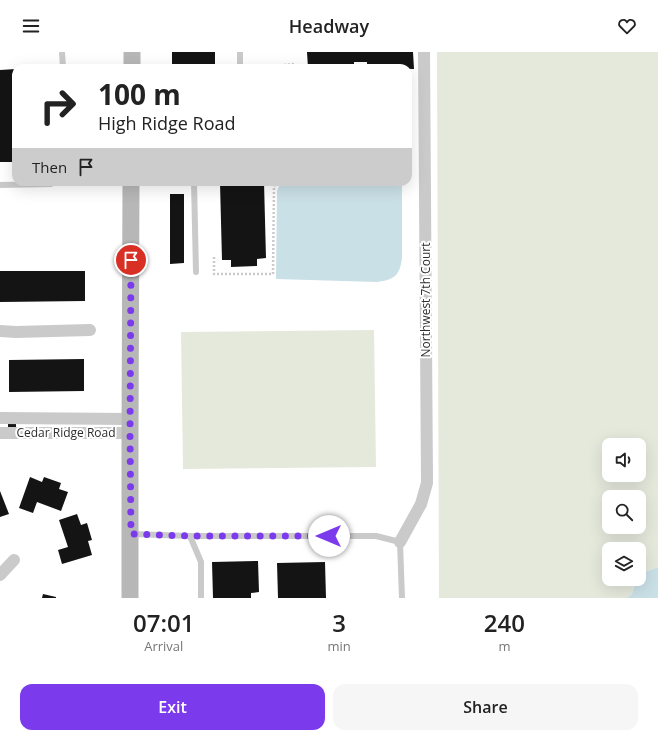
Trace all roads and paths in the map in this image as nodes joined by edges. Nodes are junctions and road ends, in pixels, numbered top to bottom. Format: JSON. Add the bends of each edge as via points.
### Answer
{"nodes":[{"id":1,"x":62,"y":52,"type":"edge"},
{"id":2,"x":132,"y":52,"type":"edge"},
{"id":3,"x":240,"y":52,"type":"edge"},
{"id":4,"x":424,"y":52,"type":"edge"},
{"id":5,"x":63,"y":64,"type":"edge"},
{"id":6,"x":132,"y":64,"type":"edge"},
{"id":7,"x":240,"y":64,"type":"edge"},
{"id":8,"x":0,"y":185,"type":"edge"},
{"id":9,"x":12,"y":185,"type":"edge"},
{"id":10,"x":131,"y":186,"type":"edge"},
{"id":11,"x":194,"y":186,"type":"edge"},
{"id":12,"x":274,"y":186,"type":"edge"},
{"id":13,"x":214,"y":257,"type":"dead end"},
{"id":14,"x":196,"y":272,"type":"dead end"},
{"id":15,"x":90,"y":330,"type":"dead end"},
{"id":16,"x":0,"y":331,"type":"edge"},
{"id":17,"x":1,"y":418,"type":"edge"},
{"id":18,"x":130,"y":426,"type":"junction"},
{"id":19,"x":1,"y":433,"type":"edge"},
{"id":20,"x":131,"y":534,"type":"junction"},
{"id":21,"x":190,"y":536,"type":"junction"},
{"id":22,"x":400,"y":542,"type":"junction"},
{"id":23,"x":14,"y":560,"type":"dead end"},
{"id":24,"x":0,"y":575,"type":"edge"},
{"id":25,"x":130,"y":598,"type":"edge"},
{"id":26,"x":201,"y":598,"type":"edge"},
{"id":27,"x":402,"y":598,"type":"edge"}],
"edges":[{"from":1,"to":5,"type":"lane"},
{"from":2,"to":6,"type":"street"},
{"from":3,"to":7,"type":"lane"},
{"from":4,"to":22,"type":"street","name":"Northwest 7th Court","via":[[427,476],[421,504]]},
{"from":8,"to":9,"type":"lane"},
{"from":10,"to":18,"type":"street"},
{"from":11,"to":14,"type":"lane"},
{"from":12,"to":13,"type":"path","via":[[273,274],[214,274]]},
{"from":15,"to":16,"type":"street"},
{"from":17,"to":18,"type":"street","name":"Cedar Ridge Road"},
{"from":17,"to":19,"type":"street","name":"Cedar Ridge Road"},
{"from":18,"to":19,"type":"street","name":"Cedar Ridge Road"},
{"from":18,"to":20,"type":"street"},
{"from":20,"to":21,"type":"lane"},
{"from":20,"to":25,"type":"street"},
{"from":21,"to":22,"type":"lane","via":[[376,536]]},
{"from":21,"to":26,"type":"lane","via":[[202,562]]},
{"from":22,"to":27,"type":"lane"},
{"from":23,"to":24,"type":"street"}]}
